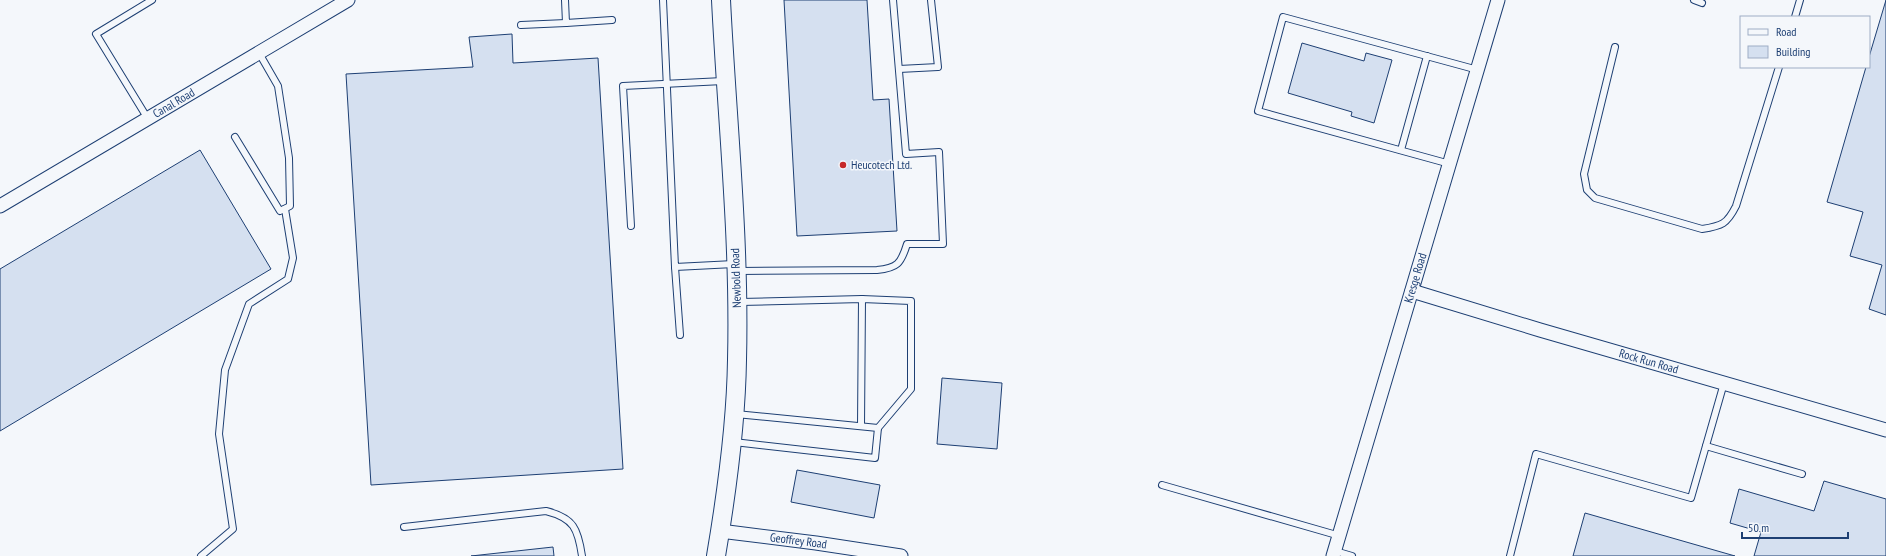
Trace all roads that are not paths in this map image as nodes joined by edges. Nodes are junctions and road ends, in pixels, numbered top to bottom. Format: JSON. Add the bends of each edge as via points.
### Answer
{"nodes":[{"id":1,"x":152,"y":0,"type":"edge"},
{"id":2,"x":348,"y":0,"type":"edge"},
{"id":3,"x":565,"y":0,"type":"edge"},
{"id":4,"x":663,"y":0,"type":"edge"},
{"id":5,"x":720,"y":0,"type":"edge"},
{"id":6,"x":892,"y":0,"type":"edge"},
{"id":7,"x":932,"y":0,"type":"edge"},
{"id":8,"x":1498,"y":0,"type":"edge"},
{"id":9,"x":1694,"y":0,"type":"edge"},
{"id":10,"x":1800,"y":0,"type":"edge"},
{"id":11,"x":1702,"y":2,"type":"dead end"},
{"id":12,"x":1795,"y":16,"type":"edge"},
{"id":13,"x":612,"y":20,"type":"dead end"},
{"id":14,"x":566,"y":23,"type":"junction"},
{"id":15,"x":521,"y":25,"type":"dead end"},
{"id":16,"x":1616,"y":47,"type":"dead end"},
{"id":17,"x":259,"y":53,"type":"junction"},
{"id":18,"x":1427,"y":56,"type":"junction"},
{"id":19,"x":1779,"y":68,"type":"edge"},
{"id":20,"x":899,"y":69,"type":"junction"},
{"id":21,"x":1478,"y":70,"type":"junction"},
{"id":22,"x":725,"y":81,"type":"junction"},
{"id":23,"x":666,"y":83,"type":"junction"},
{"id":24,"x":148,"y":119,"type":"junction"},
{"id":25,"x":235,"y":137,"type":"dead end"},
{"id":26,"x":1401,"y":150,"type":"junction"},
{"id":27,"x":1450,"y":164,"type":"junction"},
{"id":28,"x":0,"y":206,"type":"edge"},
{"id":29,"x":285,"y":209,"type":"junction"},
{"id":30,"x":631,"y":226,"type":"dead end"},
{"id":31,"x":676,"y":267,"type":"junction"},
{"id":32,"x":736,"y":268,"type":"junction"},
{"id":33,"x":1412,"y":291,"type":"junction"},
{"id":34,"x":862,"y":299,"type":"junction"},
{"id":35,"x":737,"y":302,"type":"junction"},
{"id":36,"x":680,"y":335,"type":"dead end"},
{"id":37,"x":1724,"y":383,"type":"junction"},
{"id":38,"x":735,"y":414,"type":"junction"},
{"id":39,"x":861,"y":426,"type":"junction"},
{"id":40,"x":878,"y":428,"type":"junction"},
{"id":41,"x":1886,"y":430,"type":"edge"},
{"id":42,"x":732,"y":442,"type":"junction"},
{"id":43,"x":1706,"y":446,"type":"junction"},
{"id":44,"x":1802,"y":474,"type":"dead end"},
{"id":45,"x":1162,"y":485,"type":"dead end"},
{"id":46,"x":404,"y":527,"type":"dead end"},
{"id":47,"x":720,"y":531,"type":"junction"},
{"id":48,"x":1340,"y":536,"type":"junction"},
{"id":49,"x":1334,"y":554,"type":"edge"},
{"id":50,"x":200,"y":556,"type":"edge"},
{"id":51,"x":582,"y":556,"type":"edge"},
{"id":52,"x":716,"y":556,"type":"edge"},
{"id":53,"x":901,"y":556,"type":"edge"},
{"id":54,"x":1352,"y":556,"type":"edge"},
{"id":55,"x":1510,"y":556,"type":"edge"}],
"edges":[{"from":1,"to":24,"type":"lane","via":[[96,34]]},
{"from":2,"to":17,"type":"street","name":"Canal Road"},
{"from":3,"to":14,"type":"lane"},
{"from":4,"to":23,"type":"lane"},
{"from":5,"to":22,"type":"main road","name":"Newbold Road"},
{"from":6,"to":20,"type":"lane"},
{"from":7,"to":20,"type":"lane","via":[[938,67]]},
{"from":8,"to":21,"type":"street","name":"Kresge Road"},
{"from":9,"to":11,"type":"lane"},
{"from":10,"to":12,"type":"lane"},
{"from":13,"to":14,"type":"lane"},
{"from":14,"to":15,"type":"lane"},
{"from":16,"to":19,"type":"lane","via":[[1584,174],[1588,190],[1595,198],[1702,229],[1719,226],[1730,218],[1736,206]]},
{"from":17,"to":24,"type":"street","name":"Canal Road"},
{"from":17,"to":29,"type":"lane","via":[[278,86],[289,158],[290,206]]},
{"from":18,"to":21,"type":"lane"},
{"from":18,"to":26,"type":"lane"},
{"from":18,"to":26,"type":"lane","via":[[1283,17],[1258,111]]},
{"from":20,"to":32,"type":"lane","via":[[906,154],[939,152],[943,244],[907,244],[903,259],[890,269]]},
{"from":21,"to":27,"type":"street","name":"Kresge Road"},
{"from":22,"to":23,"type":"lane"},
{"from":22,"to":32,"type":"main road","name":"Newbold Road"},
{"from":23,"to":30,"type":"lane","via":[[623,86]]},
{"from":23,"to":31,"type":"lane"},
{"from":24,"to":28,"type":"street","name":"Canal Road"},
{"from":25,"to":29,"type":"lane","via":[[280,211]]},
{"from":26,"to":27,"type":"lane"},
{"from":27,"to":33,"type":"street","name":"Kresge Road"},
{"from":29,"to":50,"type":"lane","via":[[293,258],[288,279],[249,304],[225,370],[219,434],[234,529]]},
{"from":31,"to":32,"type":"lane"},
{"from":31,"to":36,"type":"lane"},
{"from":32,"to":35,"type":"main road","name":"Newbold Road"},
{"from":33,"to":37,"type":"street","name":"Rock Run Road"},
{"from":33,"to":48,"type":"street","name":"Kresge Road"},
{"from":34,"to":35,"type":"lane"},
{"from":34,"to":39,"type":"lane"},
{"from":34,"to":40,"type":"lane","via":[[911,301],[911,389]]},
{"from":35,"to":38,"type":"main road","name":"Newbold Road","via":[[738,360]]},
{"from":37,"to":41,"type":"street","name":"Rock Run Road"},
{"from":37,"to":43,"type":"lane"},
{"from":38,"to":39,"type":"lane"},
{"from":38,"to":42,"type":"main road","name":"Newbold Road"},
{"from":39,"to":40,"type":"lane"},
{"from":40,"to":42,"type":"lane","via":[[875,458]]},
{"from":42,"to":47,"type":"main road","name":"Newbold Road"},
{"from":43,"to":44,"type":"lane"},
{"from":43,"to":55,"type":"lane","via":[[1691,498],[1536,454]]},
{"from":45,"to":48,"type":"lane"},
{"from":46,"to":51,"type":"lane","via":[[546,511],[560,514],[570,521],[577,532]]},
{"from":47,"to":52,"type":"main road","name":"Newbold Road"},
{"from":47,"to":53,"type":"street","name":"Geoffrey Road"},
{"from":48,"to":49,"type":"street","name":"Kresge Road"},
{"from":49,"to":54,"type":"lane"}]}
